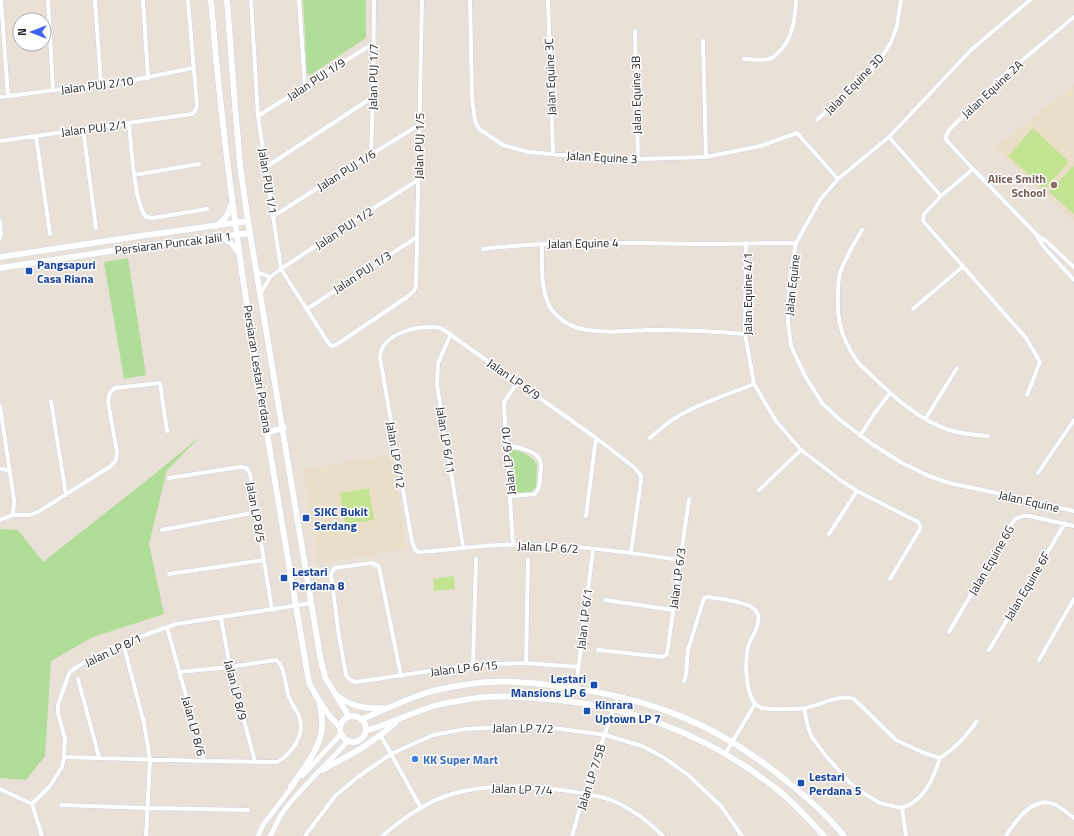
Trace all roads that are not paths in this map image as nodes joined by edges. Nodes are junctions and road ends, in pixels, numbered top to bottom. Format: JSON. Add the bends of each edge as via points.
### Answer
{"nodes":[{"id":1,"x":1,"y":0,"type":"edge"},
{"id":2,"x":48,"y":0,"type":"edge"},
{"id":3,"x":95,"y":0,"type":"edge"},
{"id":4,"x":143,"y":0,"type":"edge"},
{"id":5,"x":188,"y":0,"type":"edge"},
{"id":6,"x":211,"y":0,"type":"edge"},
{"id":7,"x":227,"y":0,"type":"edge"},
{"id":8,"x":250,"y":0,"type":"edge"},
{"id":9,"x":298,"y":0,"type":"edge"},
{"id":10,"x":374,"y":0,"type":"edge"},
{"id":11,"x":422,"y":0,"type":"edge"},
{"id":12,"x":470,"y":0,"type":"edge"},
{"id":13,"x":548,"y":0,"type":"edge"},
{"id":14,"x":796,"y":0,"type":"edge"},
{"id":15,"x":901,"y":0,"type":"edge"},
{"id":16,"x":1030,"y":0,"type":"edge"},
{"id":17,"x":1074,"y":17,"type":"edge"},
{"id":18,"x":635,"y":31,"type":"dead end"},
{"id":19,"x":702,"y":41,"type":"dead end"},
{"id":20,"x":374,"y":43,"type":"junction"},
{"id":21,"x":744,"y":59,"type":"dead end"},
{"id":22,"x":193,"y":68,"type":"junction"},
{"id":23,"x":148,"y":78,"type":"junction"},
{"id":24,"x":101,"y":84,"type":"junction"},
{"id":25,"x":305,"y":86,"type":"junction"},
{"id":26,"x":53,"y":91,"type":"junction"},
{"id":27,"x":8,"y":96,"type":"junction"},
{"id":28,"x":0,"y":97,"type":"edge"},
{"id":29,"x":373,"y":97,"type":"junction"},
{"id":30,"x":258,"y":116,"type":"junction"},
{"id":31,"x":818,"y":120,"type":"dead end"},
{"id":32,"x":129,"y":124,"type":"junction"},
{"id":33,"x":419,"y":125,"type":"junction"},
{"id":34,"x":83,"y":129,"type":"junction"},
{"id":35,"x":36,"y":136,"type":"junction"},
{"id":36,"x":889,"y":137,"type":"junction"},
{"id":37,"x":0,"y":141,"type":"edge"},
{"id":38,"x":371,"y":154,"type":"junction"},
{"id":39,"x":553,"y":154,"type":"junction"},
{"id":40,"x":706,"y":157,"type":"junction"},
{"id":41,"x":638,"y":159,"type":"junction"},
{"id":42,"x":199,"y":164,"type":"dead end"},
{"id":43,"x":266,"y":167,"type":"junction"},
{"id":44,"x":973,"y":169,"type":"junction"},
{"id":45,"x":134,"y":175,"type":"junction"},
{"id":46,"x":838,"y":179,"type":"junction"},
{"id":47,"x":418,"y":180,"type":"junction"},
{"id":48,"x":941,"y":196,"type":"junction"},
{"id":49,"x":232,"y":201,"type":"junction"},
{"id":50,"x":207,"y":209,"type":"dead end"},
{"id":51,"x":274,"y":216,"type":"junction"},
{"id":52,"x":248,"y":221,"type":"junction"},
{"id":53,"x":0,"y":222,"type":"edge"},
{"id":54,"x":235,"y":224,"type":"junction"},
{"id":55,"x":215,"y":227,"type":"junction"},
{"id":56,"x":96,"y":228,"type":"dead end"},
{"id":57,"x":862,"y":230,"type":"dead end"},
{"id":58,"x":250,"y":233,"type":"junction"},
{"id":59,"x":50,"y":234,"type":"dead end"},
{"id":60,"x":237,"y":235,"type":"junction"},
{"id":61,"x":1037,"y":235,"type":"junction"},
{"id":62,"x":222,"y":237,"type":"junction"},
{"id":63,"x":417,"y":237,"type":"junction"},
{"id":64,"x":0,"y":238,"type":"edge"},
{"id":65,"x":746,"y":243,"type":"junction"},
{"id":66,"x":796,"y":243,"type":"junction"},
{"id":67,"x":542,"y":244,"type":"junction"},
{"id":68,"x":483,"y":249,"type":"dead end"},
{"id":69,"x":240,"y":253,"type":"junction"},
{"id":70,"x":0,"y":257,"type":"edge"},
{"id":71,"x":962,"y":267,"type":"junction"},
{"id":72,"x":1074,"y":267,"type":"edge"},
{"id":73,"x":0,"y":268,"type":"edge"},
{"id":74,"x":281,"y":270,"type":"junction"},
{"id":75,"x":257,"y":272,"type":"junction"},
{"id":76,"x":270,"y":277,"type":"junction"},
{"id":77,"x":1074,"y":280,"type":"edge"},
{"id":78,"x":261,"y":293,"type":"junction"},
{"id":79,"x":307,"y":309,"type":"junction"},
{"id":80,"x":913,"y":310,"type":"dead end"},
{"id":81,"x":451,"y":334,"type":"junction"},
{"id":82,"x":745,"y":334,"type":"junction"},
{"id":83,"x":332,"y":346,"type":"joint"},
{"id":84,"x":380,"y":358,"type":"joint"},
{"id":85,"x":956,"y":368,"type":"dead end"},
{"id":86,"x":518,"y":382,"type":"junction"},
{"id":87,"x":754,"y":384,"type":"junction"},
{"id":88,"x":890,"y":393,"type":"junction"},
{"id":89,"x":1027,"y":395,"type":"dead end"},
{"id":90,"x":51,"y":401,"type":"dead end"},
{"id":91,"x":0,"y":406,"type":"edge"},
{"id":92,"x":926,"y":418,"type":"junction"},
{"id":93,"x":1,"y":420,"type":"edge"},
{"id":94,"x":1074,"y":420,"type":"edge"},
{"id":95,"x":284,"y":428,"type":"junction"},
{"id":96,"x":167,"y":431,"type":"dead end"},
{"id":97,"x":268,"y":432,"type":"junction"},
{"id":98,"x":860,"y":436,"type":"junction"},
{"id":99,"x":988,"y":436,"type":"dead end"},
{"id":100,"x":596,"y":438,"type":"junction"},
{"id":101,"x":650,"y":438,"type":"dead end"},
{"id":102,"x":506,"y":445,"type":"junction"},
{"id":103,"x":801,"y":450,"type":"junction"},
{"id":104,"x":0,"y":469,"type":"edge"},
{"id":105,"x":9,"y":470,"type":"junction"},
{"id":106,"x":1038,"y":473,"type":"dead end"},
{"id":107,"x":169,"y":478,"type":"dead end"},
{"id":108,"x":759,"y":490,"type":"dead end"},
{"id":109,"x":857,"y":491,"type":"junction"},
{"id":110,"x":66,"y":495,"type":"junction"},
{"id":111,"x":510,"y":496,"type":"junction"},
{"id":112,"x":689,"y":499,"type":"dead end"},
{"id":113,"x":1074,"y":511,"type":"edge"},
{"id":114,"x":257,"y":512,"type":"junction"},
{"id":115,"x":14,"y":515,"type":"junction"},
{"id":116,"x":586,"y":516,"type":"dead end"},
{"id":117,"x":0,"y":520,"type":"edge"},
{"id":118,"x":1065,"y":523,"type":"junction"},
{"id":119,"x":1074,"y":526,"type":"edge"},
{"id":120,"x":162,"y":530,"type":"dead end"},
{"id":121,"x":829,"y":534,"type":"dead end"},
{"id":122,"x":513,"y":545,"type":"junction"},
{"id":123,"x":463,"y":547,"type":"junction"},
{"id":124,"x":593,"y":550,"type":"junction"},
{"id":125,"x":416,"y":551,"type":"joint"},
{"id":126,"x":631,"y":552,"type":"junction"},
{"id":127,"x":476,"y":559,"type":"dead end"},
{"id":128,"x":264,"y":560,"type":"junction"},
{"id":129,"x":528,"y":560,"type":"dead end"},
{"id":130,"x":680,"y":560,"type":"junction"},
{"id":131,"x":170,"y":574,"type":"dead end"},
{"id":132,"x":890,"y":579,"type":"dead end"},
{"id":133,"x":605,"y":600,"type":"dead end"},
{"id":134,"x":1074,"y":600,"type":"edge"},
{"id":135,"x":312,"y":603,"type":"junction"},
{"id":136,"x":296,"y":606,"type":"junction"},
{"id":137,"x":272,"y":610,"type":"junction"},
{"id":138,"x":673,"y":610,"type":"junction"},
{"id":139,"x":221,"y":618,"type":"junction"},
{"id":140,"x":167,"y":627,"type":"junction"},
{"id":141,"x":949,"y":632,"type":"dead end"},
{"id":142,"x":123,"y":643,"type":"junction"},
{"id":143,"x":598,"y":650,"type":"dead end"},
{"id":144,"x":989,"y":650,"type":"dead end"},
{"id":145,"x":1040,"y":660,"type":"dead end"},
{"id":146,"x":526,"y":663,"type":"junction"},
{"id":147,"x":473,"y":665,"type":"junction"},
{"id":148,"x":230,"y":667,"type":"junction"},
{"id":149,"x":578,"y":667,"type":"junction"},
{"id":150,"x":179,"y":672,"type":"junction"},
{"id":151,"x":401,"y":676,"type":"junction"},
{"id":152,"x":78,"y":679,"type":"dead end"},
{"id":153,"x":684,"y":681,"type":"dead end"},
{"id":154,"x":576,"y":688,"type":"junction"},
{"id":155,"x":334,"y":694,"type":"junction"},
{"id":156,"x":618,"y":695,"type":"junction"},
{"id":157,"x":319,"y":702,"type":"junction"},
{"id":158,"x":755,"y":704,"type":"junction"},
{"id":159,"x":389,"y":708,"type":"junction"},
{"id":160,"x":804,"y":708,"type":"junction"},
{"id":161,"x":613,"y":709,"type":"junction"},
{"id":162,"x":349,"y":716,"type":"junction"},
{"id":163,"x":362,"y":719,"type":"junction"},
{"id":164,"x":397,"y":720,"type":"junction"},
{"id":165,"x":977,"y":721,"type":"dead end"},
{"id":166,"x":340,"y":730,"type":"junction"},
{"id":167,"x":366,"y":731,"type":"junction"},
{"id":168,"x":605,"y":735,"type":"junction"},
{"id":169,"x":381,"y":736,"type":"junction"},
{"id":170,"x":348,"y":741,"type":"junction"},
{"id":171,"x":733,"y":742,"type":"junction"},
{"id":172,"x":391,"y":754,"type":"junction"},
{"id":173,"x":725,"y":754,"type":"junction"},
{"id":174,"x":64,"y":757,"type":"junction"},
{"id":175,"x":99,"y":757,"type":"junction"},
{"id":176,"x":940,"y":758,"type":"junction"},
{"id":177,"x":150,"y":759,"type":"junction"},
{"id":178,"x":204,"y":761,"type":"junction"},
{"id":179,"x":255,"y":762,"type":"junction"},
{"id":180,"x":322,"y":770,"type":"junction"},
{"id":181,"x":291,"y":787,"type":"junction"},
{"id":182,"x":0,"y":789,"type":"edge"},
{"id":183,"x":584,"y":794,"type":"junction"},
{"id":184,"x":32,"y":804,"type":"junction"},
{"id":185,"x":61,"y":805,"type":"dead end"},
{"id":186,"x":147,"y":808,"type":"junction"},
{"id":187,"x":421,"y":808,"type":"junction"},
{"id":188,"x":902,"y":808,"type":"junction"},
{"id":189,"x":248,"y":810,"type":"dead end"},
{"id":190,"x":1074,"y":818,"type":"edge"},
{"id":191,"x":42,"y":836,"type":"edge"},
{"id":192,"x":146,"y":836,"type":"edge"},
{"id":193,"x":258,"y":836,"type":"edge"},
{"id":194,"x":270,"y":836,"type":"edge"},
{"id":195,"x":305,"y":836,"type":"edge"},
{"id":196,"x":382,"y":836,"type":"edge"},
{"id":197,"x":572,"y":836,"type":"edge"},
{"id":198,"x":663,"y":836,"type":"edge"},
{"id":199,"x":742,"y":836,"type":"edge"},
{"id":200,"x":824,"y":836,"type":"edge"},
{"id":201,"x":844,"y":836,"type":"edge"},
{"id":202,"x":906,"y":836,"type":"edge"},
{"id":203,"x":1006,"y":836,"type":"edge"}],
"edges":[{"from":1,"to":27,"type":"street"},
{"from":2,"to":26,"type":"street"},
{"from":3,"to":24,"type":"street"},
{"from":4,"to":23,"type":"street"},
{"from":5,"to":22,"type":"street"},
{"from":6,"to":49,"type":"main road","name":"Persiaran Lestari Perdana"},
{"from":7,"to":52,"type":"main road","name":"Persiaran Lestari Perdana","via":[[238,142]]},
{"from":8,"to":30,"type":"street","name":"Jalan PUJ 1/1"},
{"from":9,"to":25,"type":"street"},
{"from":10,"to":20,"type":"street","name":"Jalan PUJ 1/7"},
{"from":11,"to":33,"type":"street","name":"Jalan PUJ 1/5"},
{"from":12,"to":39,"type":"street","name":"Jalan Equine 3","via":[[472,98],[475,121],[479,128],[503,145],[528,152]]},
{"from":13,"to":39,"type":"street","name":"Jalan Equine 3C"},
{"from":14,"to":21,"type":"street","via":[[792,31],[784,47],[772,58]]},
{"from":15,"to":31,"type":"street","name":"Jalan Equine 3D","via":[[897,26],[880,60]]},
{"from":16,"to":36,"type":"street","name":"Jalan Equine","via":[[971,50]]},
{"from":17,"to":44,"type":"street","name":"Jalan Equine 2A","via":[[1002,77],[947,133],[946,139]]},
{"from":18,"to":41,"type":"street","name":"Jalan Equine 3B"},
{"from":19,"to":40,"type":"street"},
{"from":20,"to":25,"type":"street","name":"Jalan PUJ 1/9"},
{"from":20,"to":29,"type":"street","name":"Jalan PUJ 1/7"},
{"from":22,"to":23,"type":"street","name":"Jalan PUJ 2/10"},
{"from":22,"to":32,"type":"street","name":"Jalan PUJ 2/1","via":[[197,106],[192,114]]},
{"from":23,"to":24,"type":"street","name":"Jalan PUJ 2/10"},
{"from":24,"to":26,"type":"street","name":"Jalan PUJ 2/10"},
{"from":25,"to":30,"type":"street","name":"Jalan PUJ 1/9"},
{"from":26,"to":27,"type":"street","name":"Jalan PUJ 2/10"},
{"from":27,"to":28,"type":"street","name":"Jalan PUJ 2/10"},
{"from":29,"to":38,"type":"street","name":"Jalan PUJ 1/7"},
{"from":29,"to":43,"type":"street"},
{"from":30,"to":43,"type":"street","name":"Jalan PUJ 1/1"},
{"from":32,"to":34,"type":"street","name":"Jalan PUJ 2/1"},
{"from":32,"to":45,"type":"street"},
{"from":33,"to":38,"type":"street","name":"Jalan PUJ 1/6"},
{"from":33,"to":47,"type":"street","name":"Jalan PUJ 1/5"},
{"from":34,"to":35,"type":"street","name":"Jalan PUJ 2/1"},
{"from":34,"to":56,"type":"street"},
{"from":35,"to":37,"type":"street","name":"Jalan PUJ 2/1"},
{"from":35,"to":59,"type":"street"},
{"from":36,"to":46,"type":"street","name":"Jalan Equine"},
{"from":36,"to":48,"type":"street"},
{"from":38,"to":51,"type":"street","name":"Jalan PUJ 1/6"},
{"from":39,"to":41,"type":"street","name":"Jalan Equine 3"},
{"from":40,"to":41,"type":"street","name":"Jalan Equine 3"},
{"from":40,"to":46,"type":"street","name":"Jalan Equine 3","via":[[760,146],[797,133]]},
{"from":42,"to":45,"type":"street"},
{"from":43,"to":51,"type":"street","name":"Jalan PUJ 1/1"},
{"from":44,"to":48,"type":"street"},
{"from":44,"to":61,"type":"street"},
{"from":45,"to":50,"type":"street","via":[[140,206],[148,218]]},
{"from":46,"to":66,"type":"street","name":"Jalan Equine","via":[[820,200]]},
{"from":47,"to":63,"type":"street","name":"Jalan PUJ 1/5"},
{"from":47,"to":74,"type":"street","name":"Jalan PUJ 1/2"},
{"from":48,"to":71,"type":"street","via":[[924,214],[922,220]]},
{"from":49,"to":54,"type":"main road","name":"Persiaran Lestari Perdana"},
{"from":49,"to":55,"type":"main road","via":[[229,213]]},
{"from":51,"to":74,"type":"street","name":"Jalan PUJ 1/1"},
{"from":52,"to":54,"type":"main road","name":"Persiaran Puncak Jalil 1"},
{"from":52,"to":58,"type":"main road","name":"Persiaran Lestari Perdana"},
{"from":53,"to":64,"type":"street"},
{"from":54,"to":55,"type":"main road","name":"Persiaran Puncak Jalil 1"},
{"from":54,"to":60,"type":"main road","name":"Persiaran Lestari Perdana"},
{"from":55,"to":70,"type":"main road","name":"Persiaran Puncak Jalil 1"},
{"from":57,"to":88,"type":"street","via":[[839,274],[839,326],[856,360]]},
{"from":58,"to":60,"type":"main road","name":"Persiaran Puncak Jalil 1"},
{"from":58,"to":75,"type":"main road","name":"Persiaran Lestari Perdana"},
{"from":60,"to":62,"type":"main road","name":"Persiaran Puncak Jalil 1"},
{"from":60,"to":69,"type":"main road","name":"Persiaran Lestari Perdana"},
{"from":61,"to":72,"type":"street"},
{"from":61,"to":77,"type":"street","via":[[1042,246]]},
{"from":62,"to":69,"type":"main road"},
{"from":62,"to":73,"type":"main road","name":"Persiaran Puncak Jalil 1"},
{"from":63,"to":79,"type":"street","name":"Jalan PUJ 1/3"},
{"from":63,"to":83,"type":"street","name":"Jalan PUJ 1/5","via":[[414,291]]},
{"from":65,"to":66,"type":"street","name":"Jalan Equine 4"},
{"from":65,"to":67,"type":"street","name":"Jalan Equine 4"},
{"from":65,"to":82,"type":"street","name":"Jalan Equine 4/1"},
{"from":66,"to":98,"type":"street","name":"Jalan Equine","via":[[788,301],[791,346],[805,376],[822,403]]},
{"from":67,"to":68,"type":"street"},
{"from":67,"to":82,"type":"street","name":"Jalan Equine 4","via":[[546,299],[550,308],[571,326],[602,331],[699,330]]},
{"from":69,"to":97,"type":"main road","name":"Persiaran Lestari Perdana"},
{"from":71,"to":80,"type":"street"},
{"from":71,"to":89,"type":"street","via":[[1026,338],[1040,362]]},
{"from":74,"to":76,"type":"street","name":"Jalan PUJ 1/2"},
{"from":74,"to":79,"type":"street","name":"Jalan PUJ 1/1"},
{"from":75,"to":76,"type":"street"},
{"from":75,"to":78,"type":"main road","name":"Persiaran Lestari Perdana"},
{"from":76,"to":78,"type":"street","name":"Jalan PUJ 1/2"},
{"from":78,"to":95,"type":"main road","name":"Persiaran Lestari Perdana"},
{"from":79,"to":83,"type":"street","name":"Jalan PUJ 1/1"},
{"from":81,"to":84,"type":"street","name":"Jalan LP 6/9","via":[[432,326],[414,329],[385,343]]},
{"from":81,"to":86,"type":"street","name":"Jalan LP 6/9"},
{"from":81,"to":123,"type":"street","name":"Jalan LP 6/11","via":[[438,363],[437,385]]},
{"from":82,"to":87,"type":"street","name":"Jalan Equine 4/1"},
{"from":84,"to":125,"type":"street","name":"Jalan LP 6/12","via":[[412,542]]},
{"from":85,"to":92,"type":"street"},
{"from":86,"to":100,"type":"street","name":"Jalan LP 6/9"},
{"from":86,"to":102,"type":"street","name":"Jalan LP 6/10","via":[[504,402]]},
{"from":87,"to":101,"type":"street","via":[[686,412]]},
{"from":87,"to":103,"type":"street","name":"Jalan Equine 4/1","via":[[776,421]]},
{"from":88,"to":92,"type":"street"},
{"from":88,"to":98,"type":"street"},
{"from":90,"to":110,"type":"street"},
{"from":91,"to":93,"type":"street"},
{"from":92,"to":99,"type":"street","via":[[950,430]]},
{"from":93,"to":105,"type":"street"},
{"from":94,"to":106,"type":"street"},
{"from":95,"to":97,"type":"main road"},
{"from":95,"to":135,"type":"main road","name":"Persiaran Lestari Perdana"},
{"from":96,"to":110,"type":"street","via":[[160,383],[111,390],[108,402],[117,452],[116,460],[111,466]]},
{"from":97,"to":136,"type":"main road","name":"Persiaran Lestari Perdana"},
{"from":98,"to":113,"type":"street","name":"Jalan Equine","via":[[902,463],[929,476],[949,483]]},
{"from":100,"to":116,"type":"street"},
{"from":100,"to":126,"type":"street","name":"Jalan LP 6/9","via":[[635,468],[641,476]]},
{"from":102,"to":111,"type":"street","name":"Jalan LP 6/10"},
{"from":102,"to":111,"type":"street","via":[[534,453],[541,465],[539,490],[535,494]]},
{"from":103,"to":108,"type":"street"},
{"from":103,"to":109,"type":"street","name":"Jalan Equine 4/1"},
{"from":104,"to":105,"type":"street"},
{"from":105,"to":115,"type":"street"},
{"from":107,"to":114,"type":"street","name":"Jalan LP 8/5","via":[[247,468]]},
{"from":109,"to":121,"type":"street"},
{"from":109,"to":132,"type":"street","name":"Jalan Equine 4/1","via":[[920,525]]},
{"from":110,"to":115,"type":"street","via":[[38,512]]},
{"from":111,"to":122,"type":"street","name":"Jalan LP 6/10"},
{"from":112,"to":130,"type":"street","name":"Jalan LP 6/3"},
{"from":114,"to":120,"type":"street"},
{"from":114,"to":128,"type":"street","name":"Jalan LP 8/5"},
{"from":115,"to":117,"type":"street"},
{"from":118,"to":119,"type":"street","name":"Jalan Equine 6G"},
{"from":118,"to":141,"type":"street","name":"Jalan Equine 6G","via":[[1029,516],[1015,519]]},
{"from":118,"to":144,"type":"street","name":"Jalan Equine 6F"},
{"from":122,"to":123,"type":"street","name":"Jalan LP 6/2"},
{"from":122,"to":124,"type":"street","name":"Jalan LP 6/2"},
{"from":123,"to":125,"type":"street","name":"Jalan LP 6/2"},
{"from":124,"to":126,"type":"street","name":"Jalan LP 6/2"},
{"from":124,"to":149,"type":"street","name":"Jalan LP 6/1"},
{"from":126,"to":130,"type":"street","name":"Jalan LP 6/2"},
{"from":127,"to":147,"type":"street"},
{"from":128,"to":131,"type":"street"},
{"from":128,"to":137,"type":"street","name":"Jalan LP 8/5"},
{"from":129,"to":146,"type":"street"},
{"from":130,"to":138,"type":"street","name":"Jalan LP 6/3"},
{"from":133,"to":138,"type":"street"},
{"from":134,"to":145,"type":"street"},
{"from":135,"to":136,"type":"street","name":"Jalan LP 8/1"},
{"from":135,"to":155,"type":"main road","name":"Persiaran Lestari Perdana","via":[[325,677]]},
{"from":136,"to":137,"type":"street","name":"Jalan LP 8/1"},
{"from":136,"to":157,"type":"main road","name":"Persiaran Lestari Perdana","via":[[309,683]]},
{"from":137,"to":139,"type":"street","name":"Jalan LP 8/1"},
{"from":138,"to":143,"type":"street","name":"Jalan LP 6/3","via":[[666,656]]},
{"from":139,"to":140,"type":"street","name":"Jalan LP 8/1"},
{"from":139,"to":148,"type":"street","name":"Jalan LP 8/9"},
{"from":140,"to":142,"type":"street","name":"Jalan LP 8/1"},
{"from":140,"to":150,"type":"street","name":"Jalan LP 8/6"},
{"from":142,"to":174,"type":"street","name":"Jalan LP 8/1","via":[[70,672],[58,705],[65,739]]},
{"from":142,"to":177,"type":"street","via":[[144,723]]},
{"from":146,"to":147,"type":"street","name":"Jalan LP 6/15"},
{"from":146,"to":149,"type":"street","name":"Jalan LP 6/15"},
{"from":147,"to":151,"type":"street","name":"Jalan LP 6/15"},
{"from":148,"to":150,"type":"street"},
{"from":148,"to":179,"type":"street","name":"Jalan LP 8/9"},
{"from":148,"to":179,"type":"street","via":[[277,660],[284,675],[288,696],[299,716],[301,724],[298,740],[285,758],[277,762]]},
{"from":149,"to":154,"type":"street","name":"Jalan LP 6/1"},
{"from":150,"to":178,"type":"street","name":"Jalan LP 8/6"},
{"from":151,"to":151,"type":"street","name":"Jalan LP 6/15","via":[[379,568],[374,563],[334,568],[331,578],[346,675],[356,682]]},
{"from":152,"to":175,"type":"street"},
{"from":153,"to":158,"type":"street","via":[[688,650],[704,598],[747,604],[758,614],[758,622],[748,645],[747,662],[750,694]]},
{"from":154,"to":156,"type":"main road"},
{"from":154,"to":159,"type":"main road","via":[[525,682],[476,683],[430,692]]},
{"from":155,"to":159,"type":"main road","via":[[347,703],[361,708]]},
{"from":155,"to":162,"type":"main road","name":"Persiaran Lestari Perdana"},
{"from":156,"to":161,"type":"street","name":"Jalan LP 7/5B"},
{"from":156,"to":171,"type":"main road","via":[[676,714]]},
{"from":157,"to":166,"type":"main road","name":"Persiaran Lestari Perdana"},
{"from":157,"to":181,"type":"main road","via":[[322,728],[320,739]]},
{"from":158,"to":160,"type":"street","via":[[763,708]]},
{"from":158,"to":171,"type":"street"},
{"from":159,"to":163,"type":"main road"},
{"from":160,"to":176,"type":"street","via":[[849,697],[896,740],[924,754]]},
{"from":160,"to":188,"type":"street","via":[[811,736],[850,783],[880,803]]},
{"from":161,"to":164,"type":"main road","via":[[570,701],[494,697],[432,706]]},
{"from":161,"to":168,"type":"street","name":"Jalan LP 7/5B"},
{"from":161,"to":173,"type":"main road","via":[[670,726]]},
{"from":162,"to":163,"type":"main road"},
{"from":162,"to":166,"type":"main road","via":[[343,720]]},
{"from":163,"to":167,"type":"main road"},
{"from":164,"to":167,"type":"main road"},
{"from":164,"to":169,"type":"main road"},
{"from":165,"to":176,"type":"street","via":[[952,751]]},
{"from":166,"to":170,"type":"main road"},
{"from":166,"to":181,"type":"street"},
{"from":167,"to":170,"type":"main road","via":[[360,741]]},
{"from":168,"to":172,"type":"street","name":"Jalan LP 7/2","via":[[528,726],[466,729],[433,735]]},
{"from":168,"to":183,"type":"street","name":"Jalan LP 7/5B"},
{"from":168,"to":199,"type":"street","name":"Jalan LP 7/2","via":[[642,746],[663,757],[719,804]]},
{"from":169,"to":172,"type":"street"},
{"from":169,"to":180,"type":"main road"},
{"from":170,"to":180,"type":"street"},
{"from":171,"to":173,"type":"street"},
{"from":171,"to":201,"type":"main road","via":[[777,772],[813,802]]},
{"from":172,"to":187,"type":"street"},
{"from":172,"to":195,"type":"street","name":"Jalan LP 7/2","via":[[335,796]]},
{"from":173,"to":200,"type":"main road","via":[[775,788]]},
{"from":174,"to":175,"type":"street","name":"Jalan LP 8/6"},
{"from":174,"to":184,"type":"street","name":"Jalan LP 8/1","via":[[54,782]]},
{"from":175,"to":177,"type":"street","name":"Jalan LP 8/6"},
{"from":176,"to":188,"type":"street","via":[[934,778],[918,800]]},
{"from":177,"to":178,"type":"street","name":"Jalan LP 8/6"},
{"from":177,"to":186,"type":"street"},
{"from":178,"to":179,"type":"street"},
{"from":180,"to":194,"type":"street","via":[[284,811]]},
{"from":181,"to":193,"type":"street"},
{"from":182,"to":184,"type":"street"},
{"from":183,"to":187,"type":"street","name":"Jalan LP 7/4","via":[[531,787],[497,786],[450,794]]},
{"from":183,"to":197,"type":"street","name":"Jalan LP 7/5B"},
{"from":183,"to":198,"type":"street","name":"Jalan LP 7/4","via":[[619,803],[638,814]]},
{"from":184,"to":191,"type":"street"},
{"from":185,"to":186,"type":"street"},
{"from":186,"to":189,"type":"street"},
{"from":186,"to":192,"type":"street"},
{"from":187,"to":196,"type":"street","name":"Jalan LP 7/4"},
{"from":188,"to":202,"type":"street"},
{"from":190,"to":203,"type":"street","via":[[1055,804],[1037,804],[1019,817]]}]}
